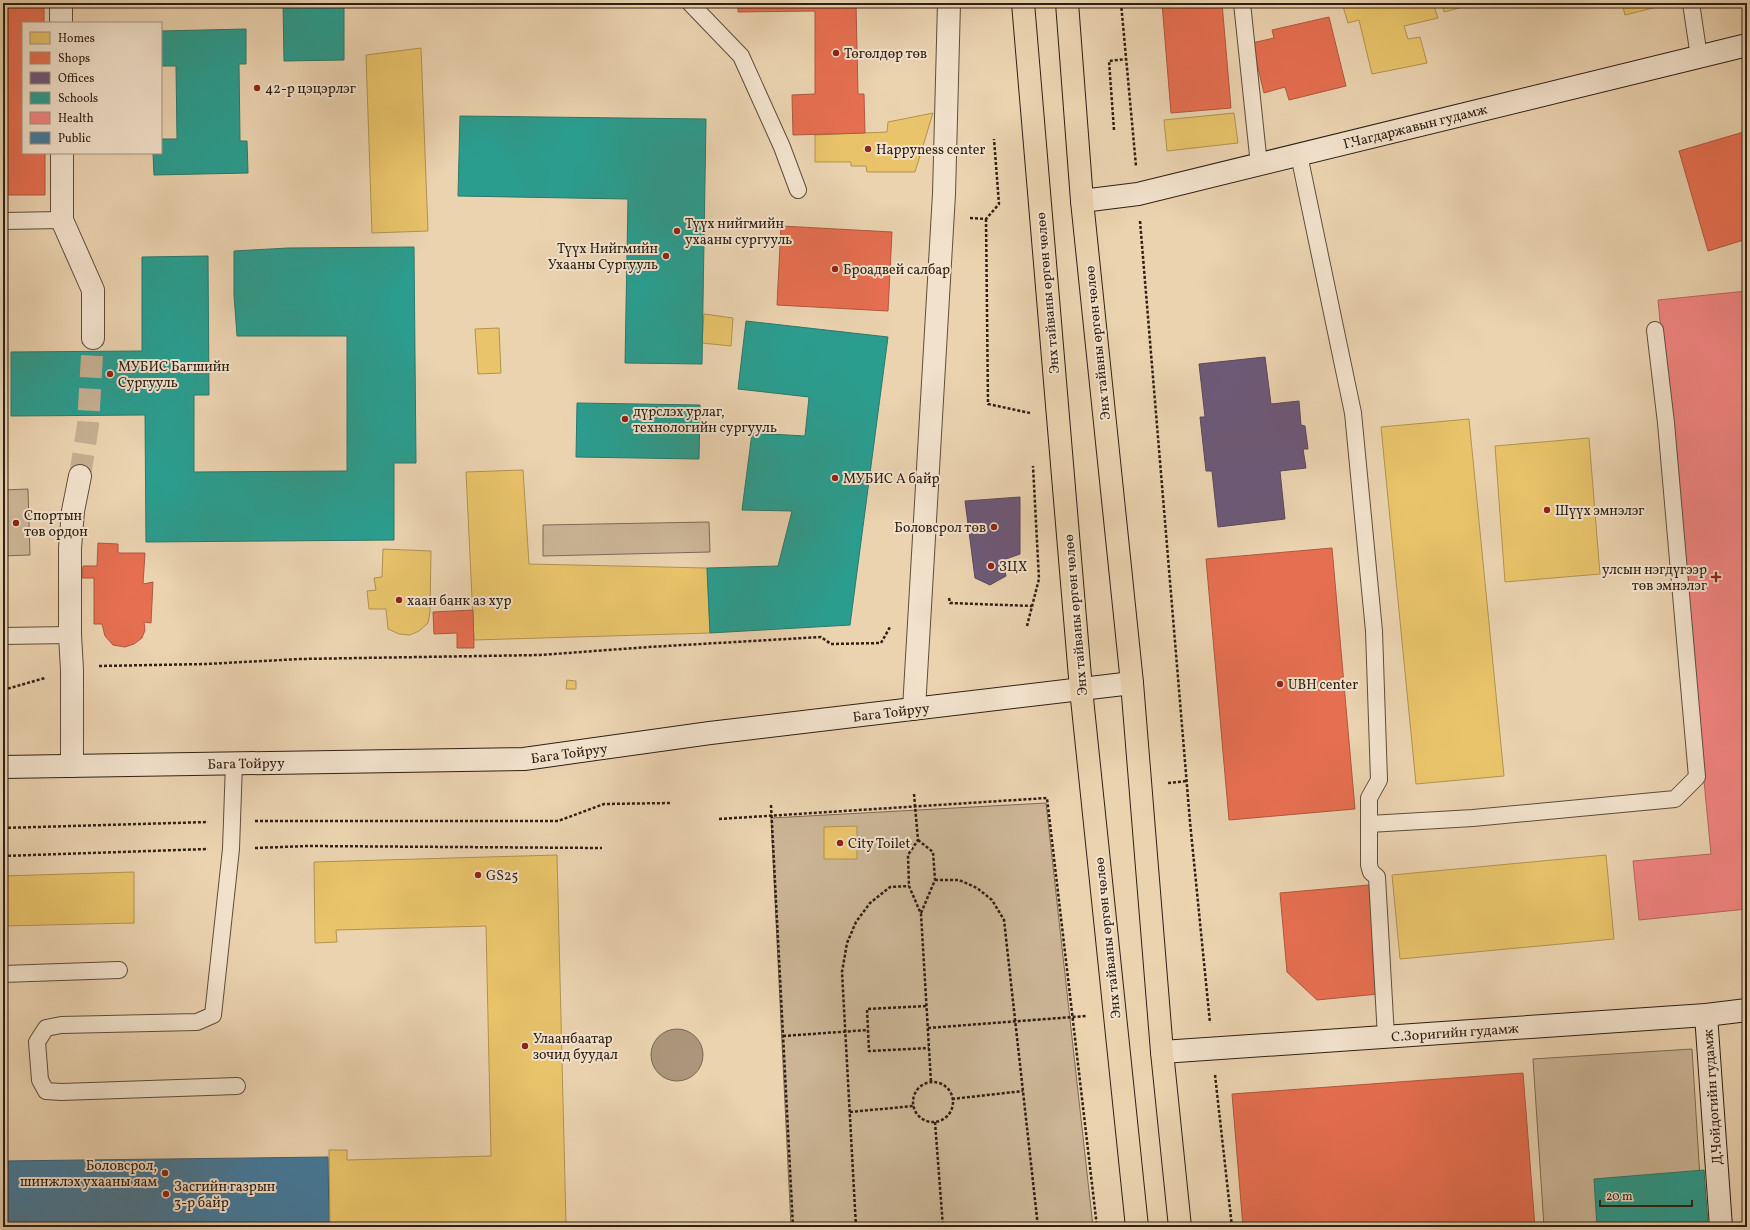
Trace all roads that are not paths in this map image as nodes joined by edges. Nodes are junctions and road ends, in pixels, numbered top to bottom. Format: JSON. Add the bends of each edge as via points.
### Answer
{"nodes":[{"id":1,"x":61,"y":3,"type":"edge"},
{"id":2,"x":690,"y":3,"type":"edge"},
{"id":3,"x":949,"y":3,"type":"edge"},
{"id":4,"x":1023,"y":3,"type":"edge"},
{"id":5,"x":1067,"y":3,"type":"edge"},
{"id":6,"x":1242,"y":3,"type":"edge"},
{"id":7,"x":1691,"y":3,"type":"edge"},
{"id":8,"x":61,"y":22,"type":"edge"},
{"id":9,"x":1747,"y":45,"type":"edge"},
{"id":10,"x":1700,"y":57,"type":"junction"},
{"id":11,"x":62,"y":154,"type":"edge"},
{"id":12,"x":1299,"y":155,"type":"junction"},
{"id":13,"x":1259,"y":165,"type":"junction"},
{"id":14,"x":798,"y":190,"type":"dead end"},
{"id":15,"x":1082,"y":201,"type":"junction"},
{"id":16,"x":62,"y":220,"type":"junction"},
{"id":17,"x":3,"y":221,"type":"edge"},
{"id":18,"x":1655,"y":330,"type":"dead end"},
{"id":19,"x":93,"y":338,"type":"tunnel mouth"},
{"id":20,"x":80,"y":476,"type":"tunnel mouth"},
{"id":21,"x":70,"y":634,"type":"junction"},
{"id":22,"x":3,"y":636,"type":"edge"},
{"id":23,"x":1132,"y":683,"type":"junction"},
{"id":24,"x":1081,"y":689,"type":"junction"},
{"id":25,"x":914,"y":709,"type":"junction"},
{"id":26,"x":234,"y":763,"type":"junction"},
{"id":27,"x":72,"y":766,"type":"junction"},
{"id":28,"x":3,"y":767,"type":"edge"},
{"id":29,"x":1369,"y":824,"type":"junction"},
{"id":30,"x":119,"y":970,"type":"dead end"},
{"id":31,"x":3,"y":974,"type":"edge"},
{"id":32,"x":1747,"y":1010,"type":"edge"},
{"id":33,"x":1706,"y":1015,"type":"junction"},
{"id":34,"x":1386,"y":1037,"type":"junction"},
{"id":35,"x":1162,"y":1052,"type":"junction"},
{"id":36,"x":237,"y":1086,"type":"dead end"},
{"id":37,"x":1137,"y":1227,"type":"edge"},
{"id":38,"x":1180,"y":1227,"type":"edge"},
{"id":39,"x":1721,"y":1227,"type":"edge"}],
"edges":[{"from":1,"to":8,"type":"street"},
{"from":2,"to":14,"type":"lane","via":[[741,56],[782,147]]},
{"from":3,"to":25,"type":"street","via":[[944,194]]},
{"from":4,"to":24,"type":"highway","name":"Энх тайваны өргөн чөлөө"},
{"from":5,"to":15,"type":"highway","name":"Энх тайвны өргөн чөлөө"},
{"from":6,"to":13,"type":"lane"},
{"from":7,"to":10,"type":"lane"},
{"from":9,"to":10,"type":"street","name":"Г.Чагдаржавын гудамж"},
{"from":10,"to":12,"type":"street","name":"Г.Чагдаржавын гудамж"},
{"from":11,"to":16,"type":"street"},
{"from":12,"to":13,"type":"street","name":"Г.Чагдаржавын гудамж"},
{"from":12,"to":29,"type":"lane","via":[[1353,413],[1374,632],[1379,780],[1369,798]]},
{"from":13,"to":15,"type":"street","name":"Г.Чагдаржавын гудамж","via":[[1138,194]]},
{"from":15,"to":23,"type":"highway","name":"Энх тайвны өргөн чөлөө"},
{"from":16,"to":17,"type":"lane"},
{"from":16,"to":19,"type":"street","via":[[93,290]]},
{"from":18,"to":29,"type":"lane","via":[[1666,423],[1697,777],[1675,799],[1473,818]]},
{"from":20,"to":21,"type":"street","via":[[73,511],[70,548]]},
{"from":21,"to":22,"type":"lane"},
{"from":21,"to":27,"type":"street"},
{"from":23,"to":24,"type":"street","name":"Бага Тойруу"},
{"from":23,"to":35,"type":"highway"},
{"from":24,"to":25,"type":"street","name":"Бага Тойруу"},
{"from":24,"to":37,"type":"highway","name":"Энх тайваны өргөн чөлөө"},
{"from":25,"to":26,"type":"street","name":"Бага Тойруу","via":[[710,733],[524,760]]},
{"from":26,"to":27,"type":"street","name":"Бага Тойруу"},
{"from":26,"to":36,"type":"lane","via":[[231,849],[214,1014],[197,1022],[61,1025],[46,1028],[37,1042],[40,1080],[46,1090],[61,1092]]},
{"from":27,"to":28,"type":"street","name":"Бага Тойруу"},
{"from":29,"to":34,"type":"lane","via":[[1369,865],[1377,877]]},
{"from":30,"to":31,"type":"lane"},
{"from":32,"to":33,"type":"street","name":"С.Зоригийн гудамж"},
{"from":33,"to":34,"type":"street","name":"С.Зоригийн гудамж"},
{"from":33,"to":39,"type":"street","name":"Д.Чойдогийн гудамж"},
{"from":34,"to":35,"type":"street","name":"С.Зоригийн гудамж"},
{"from":35,"to":38,"type":"highway"}]}
